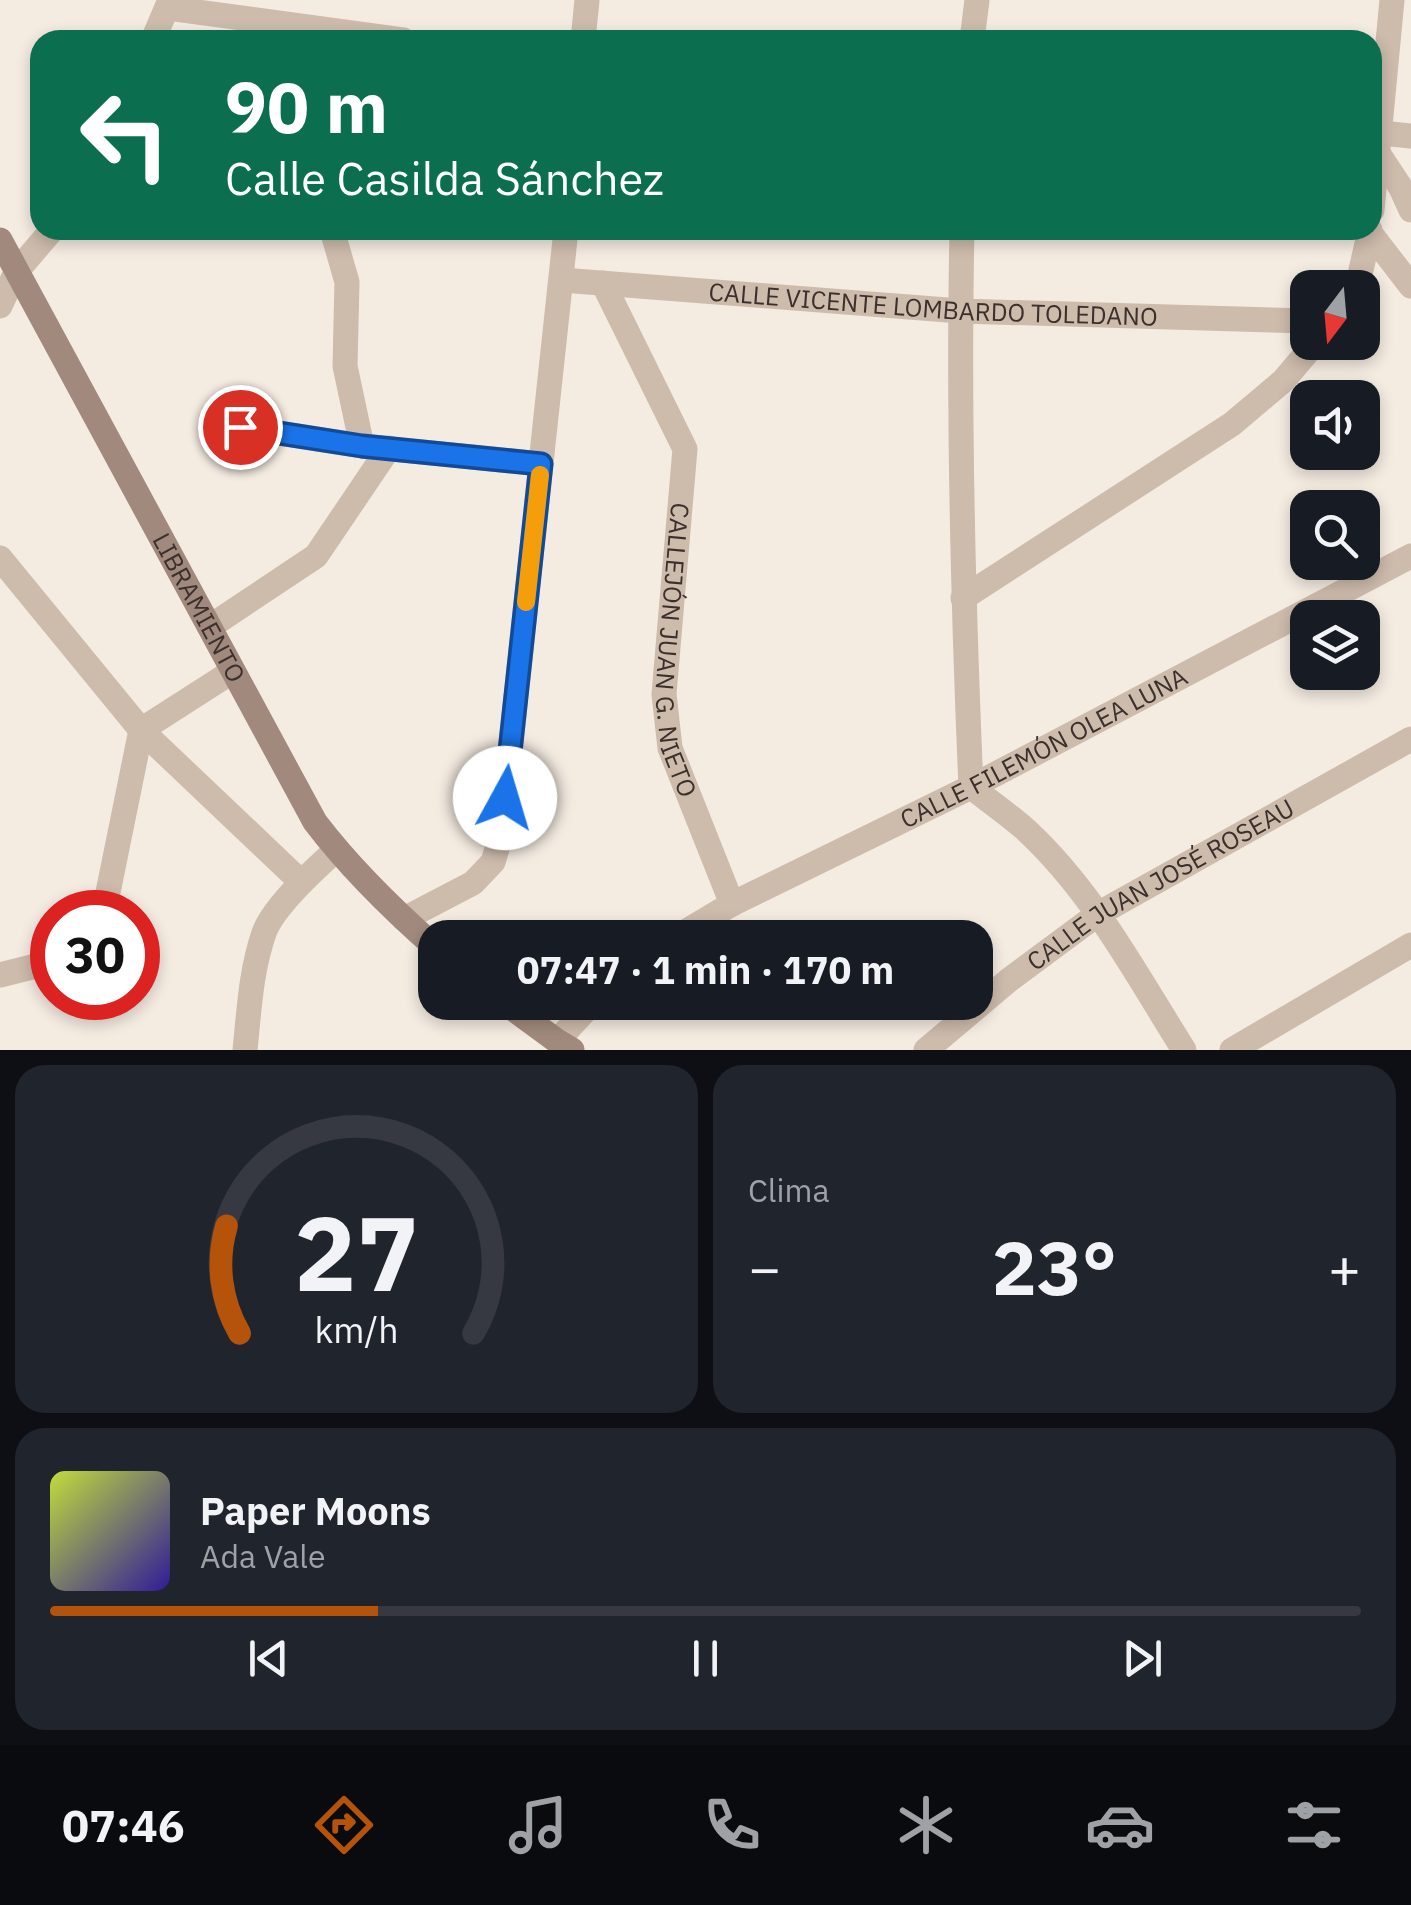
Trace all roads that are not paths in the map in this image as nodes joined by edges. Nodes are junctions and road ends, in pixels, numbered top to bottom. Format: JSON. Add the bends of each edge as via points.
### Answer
{"nodes":[{"id":1,"x":587,"y":0,"type":"edge"},
{"id":2,"x":977,"y":0,"type":"edge"},
{"id":3,"x":1392,"y":0,"type":"edge"},
{"id":4,"x":169,"y":4,"type":"edge"},
{"id":5,"x":238,"y":29,"type":"edge"},
{"id":6,"x":158,"y":30,"type":"edge"},
{"id":7,"x":584,"y":30,"type":"edge"},
{"id":8,"x":973,"y":30,"type":"edge"},
{"id":9,"x":1382,"y":93,"type":"edge"},
{"id":10,"x":1411,"y":136,"type":"edge"},
{"id":11,"x":1382,"y":139,"type":"edge"},
{"id":12,"x":1382,"y":150,"type":"edge"},
{"id":13,"x":1411,"y":210,"type":"edge"},
{"id":14,"x":0,"y":240,"type":"edge"},
{"id":15,"x":43,"y":240,"type":"edge"},
{"id":16,"x":335,"y":240,"type":"edge"},
{"id":17,"x":565,"y":240,"type":"edge"},
{"id":18,"x":962,"y":240,"type":"edge"},
{"id":19,"x":1367,"y":240,"type":"edge"},
{"id":20,"x":1381,"y":240,"type":"edge"},
{"id":21,"x":1360,"y":270,"type":"edge"},
{"id":22,"x":16,"y":272,"type":"junction"},
{"id":23,"x":562,"y":280,"type":"junction"},
{"id":24,"x":603,"y":283,"type":"junction"},
{"id":25,"x":1411,"y":286,"type":"edge"},
{"id":26,"x":0,"y":306,"type":"edge"},
{"id":27,"x":960,"y":311,"type":"junction"},
{"id":28,"x":1290,"y":320,"type":"edge"},
{"id":29,"x":1301,"y":360,"type":"edge"},
{"id":30,"x":240,"y":427,"type":"dead end"},
{"id":31,"x":362,"y":446,"type":"junction"},
{"id":32,"x":389,"y":448,"type":"junction"},
{"id":33,"x":541,"y":464,"type":"junction"},
{"id":34,"x":1411,"y":556,"type":"edge"},
{"id":35,"x":0,"y":558,"type":"edge"},
{"id":36,"x":963,"y":598,"type":"junction"},
{"id":37,"x":210,"y":626,"type":"junction"},
{"id":38,"x":233,"y":671,"type":"junction"},
{"id":39,"x":142,"y":730,"type":"junction"},
{"id":40,"x":1411,"y":740,"type":"edge"},
{"id":41,"x":971,"y":788,"type":"junction"},
{"id":42,"x":336,"y":850,"type":"junction"},
{"id":43,"x":301,"y":882,"type":"junction"},
{"id":44,"x":109,"y":890,"type":"edge"},
{"id":45,"x":732,"y":904,"type":"junction"},
{"id":46,"x":1098,"y":914,"type":"junction"},
{"id":47,"x":404,"y":919,"type":"junction"},
{"id":48,"x":705,"y":920,"type":"edge"},
{"id":49,"x":418,"y":931,"type":"edge"},
{"id":50,"x":1411,"y":944,"type":"edge"},
{"id":51,"x":30,"y":968,"type":"edge"},
{"id":52,"x":0,"y":975,"type":"edge"},
{"id":53,"x":529,"y":1020,"type":"edge"},
{"id":54,"x":582,"y":1020,"type":"edge"},
{"id":55,"x":565,"y":1046,"type":"edge"},
{"id":56,"x":245,"y":1050,"type":"edge"},
{"id":57,"x":926,"y":1050,"type":"edge"},
{"id":58,"x":1184,"y":1050,"type":"edge"},
{"id":59,"x":1232,"y":1050,"type":"edge"}],
"edges":[{"from":1,"to":7,"type":"street"},
{"from":2,"to":8,"type":"street"},
{"from":3,"to":9,"type":"street"},
{"from":4,"to":5,"type":"street"},
{"from":4,"to":6,"type":"street"},
{"from":10,"to":11,"type":"street"},
{"from":12,"to":13,"type":"street"},
{"from":14,"to":22,"type":"main road","name":"LIBRAMIENTO"},
{"from":15,"to":22,"type":"street"},
{"from":16,"to":31,"type":"street","via":[[347,282],[345,366]]},
{"from":17,"to":23,"type":"street"},
{"from":18,"to":27,"type":"street"},
{"from":19,"to":21,"type":"street"},
{"from":20,"to":25,"type":"street"},
{"from":22,"to":26,"type":"street"},
{"from":22,"to":37,"type":"main road","name":"LIBRAMIENTO"},
{"from":23,"to":24,"type":"street","name":"CALLE VICENTE LOMBARDO TOLEDANO"},
{"from":23,"to":33,"type":"street"},
{"from":24,"to":27,"type":"street","name":"CALLE VICENTE LOMBARDO TOLEDANO"},
{"from":24,"to":45,"type":"street","name":"CALLEJÓN JUAN G. NIETO","via":[[685,449],[664,694],[670,748]]},
{"from":27,"to":28,"type":"street","name":"CALLE VICENTE LOMBARDO TOLEDANO"},
{"from":27,"to":36,"type":"street"},
{"from":29,"to":36,"type":"street","via":[[1232,424]]},
{"from":30,"to":31,"type":"street"},
{"from":31,"to":32,"type":"street"},
{"from":32,"to":33,"type":"street"},
{"from":32,"to":37,"type":"street","via":[[316,556]]},
{"from":33,"to":47,"type":"street","via":[[502,836],[494,862],[472,883]]},
{"from":34,"to":41,"type":"street","name":"CALLE FILEMÓN OLEA LUNA"},
{"from":35,"to":39,"type":"street"},
{"from":36,"to":41,"type":"street"},
{"from":37,"to":38,"type":"main road","name":"LIBRAMIENTO"},
{"from":38,"to":39,"type":"street"},
{"from":38,"to":42,"type":"main road","name":"LIBRAMIENTO"},
{"from":39,"to":43,"type":"street"},
{"from":39,"to":44,"type":"street"},
{"from":40,"to":46,"type":"street","name":"CALLE JUAN JOSÉ ROSEAU"},
{"from":41,"to":45,"type":"street","name":"CALLE FILEMÓN OLEA LUNA"},
{"from":41,"to":46,"type":"street","via":[[1025,830]]},
{"from":42,"to":43,"type":"street"},
{"from":42,"to":47,"type":"main road","name":"LIBRAMIENTO"},
{"from":43,"to":56,"type":"street","via":[[265,929]]},
{"from":45,"to":48,"type":"street","name":"CALLE FILEMÓN OLEA LUNA"},
{"from":46,"to":57,"type":"street","name":"CALLE JUAN JOSÉ ROSEAU"},
{"from":46,"to":58,"type":"street"},
{"from":47,"to":49,"type":"main road","name":"LIBRAMIENTO"},
{"from":50,"to":59,"type":"street"},
{"from":51,"to":52,"type":"street"},
{"from":53,"to":55,"type":"main road"},
{"from":54,"to":55,"type":"street"}]}
